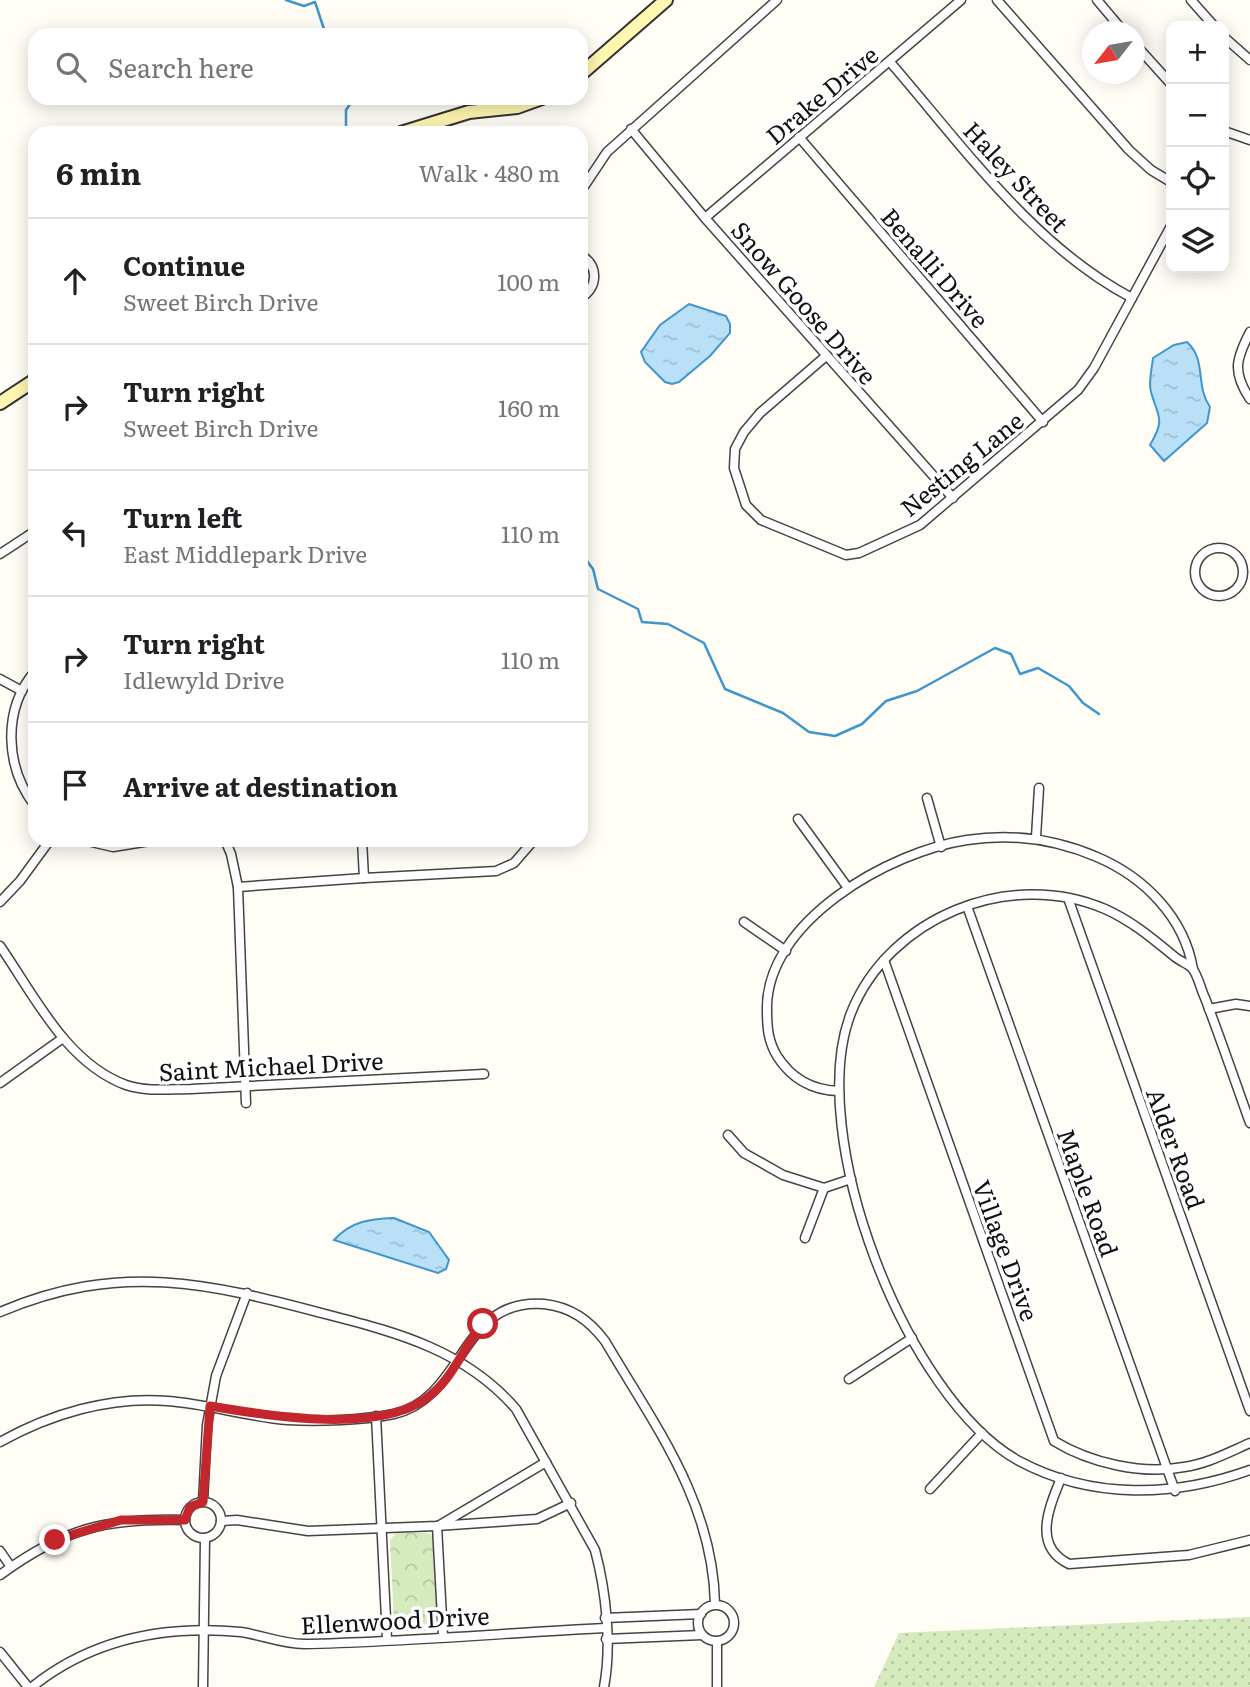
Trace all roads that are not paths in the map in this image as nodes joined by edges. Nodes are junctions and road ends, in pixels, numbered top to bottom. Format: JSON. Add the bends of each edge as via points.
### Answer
{"nodes":[{"id":1,"x":666,"y":0,"type":"edge"},
{"id":2,"x":776,"y":0,"type":"edge"},
{"id":3,"x":961,"y":0,"type":"edge"},
{"id":4,"x":997,"y":0,"type":"edge"},
{"id":5,"x":1097,"y":0,"type":"edge"},
{"id":6,"x":1191,"y":0,"type":"edge"},
{"id":7,"x":1115,"y":21,"type":"edge"},
{"id":8,"x":1210,"y":21,"type":"edge"},
{"id":9,"x":1229,"y":41,"type":"edge"},
{"id":10,"x":1145,"y":54,"type":"edge"},
{"id":11,"x":1250,"y":60,"type":"edge"},
{"id":12,"x":890,"y":62,"type":"junction"},
{"id":13,"x":588,"y":68,"type":"edge"},
{"id":14,"x":1166,"y":78,"type":"edge"},
{"id":15,"x":523,"y":105,"type":"edge"},
{"id":16,"x":424,"y":126,"type":"edge"},
{"id":17,"x":631,"y":129,"type":"junction"},
{"id":18,"x":1229,"y":133,"type":"edge"},
{"id":19,"x":799,"y":137,"type":"junction"},
{"id":20,"x":1250,"y":140,"type":"edge"},
{"id":21,"x":1166,"y":179,"type":"edge"},
{"id":22,"x":588,"y":180,"type":"edge"},
{"id":23,"x":705,"y":218,"type":"junction"},
{"id":24,"x":1166,"y":235,"type":"edge"},
{"id":25,"x":588,"y":261,"type":"edge"},
{"id":26,"x":588,"y":293,"type":"edge"},
{"id":27,"x":1132,"y":298,"type":"junction"},
{"id":28,"x":1250,"y":332,"type":"edge"},
{"id":29,"x":826,"y":356,"type":"junction"},
{"id":30,"x":28,"y":385,"type":"edge"},
{"id":31,"x":1250,"y":400,"type":"edge"},
{"id":32,"x":0,"y":403,"type":"edge"},
{"id":33,"x":1043,"y":422,"type":"junction"},
{"id":34,"x":953,"y":498,"type":"junction"},
{"id":35,"x":28,"y":536,"type":"edge"},
{"id":36,"x":0,"y":554,"type":"edge"},
{"id":37,"x":1247,"y":573,"type":"edge"},
{"id":38,"x":0,"y":679,"type":"edge"},
{"id":39,"x":28,"y":682,"type":"edge"},
{"id":40,"x":22,"y":691,"type":"junction"},
{"id":41,"x":1039,"y":788,"type":"dead end"},
{"id":42,"x":28,"y":794,"type":"edge"},
{"id":43,"x":927,"y":798,"type":"dead end"},
{"id":44,"x":798,"y":819,"type":"dead end"},
{"id":45,"x":1036,"y":837,"type":"junction"},
{"id":46,"x":45,"y":847,"type":"edge"},
{"id":47,"x":228,"y":847,"type":"edge"},
{"id":48,"x":362,"y":847,"type":"edge"},
{"id":49,"x":528,"y":847,"type":"edge"},
{"id":50,"x":941,"y":847,"type":"junction"},
{"id":51,"x":364,"y":878,"type":"junction"},
{"id":52,"x":238,"y":887,"type":"junction"},
{"id":53,"x":848,"y":888,"type":"junction"},
{"id":54,"x":1068,"y":898,"type":"junction"},
{"id":55,"x":0,"y":902,"type":"edge"},
{"id":56,"x":967,"y":906,"type":"junction"},
{"id":57,"x":744,"y":922,"type":"dead end"},
{"id":58,"x":0,"y":946,"type":"edge"},
{"id":59,"x":786,"y":951,"type":"junction"},
{"id":60,"x":884,"y":960,"type":"junction"},
{"id":61,"x":1193,"y":969,"type":"junction"},
{"id":62,"x":1250,"y":1006,"type":"edge"},
{"id":63,"x":1209,"y":1009,"type":"junction"},
{"id":64,"x":63,"y":1038,"type":"junction"},
{"id":65,"x":484,"y":1074,"type":"dead end"},
{"id":66,"x":0,"y":1083,"type":"edge"},
{"id":67,"x":244,"y":1086,"type":"junction"},
{"id":68,"x":838,"y":1091,"type":"junction"},
{"id":69,"x":246,"y":1103,"type":"dead end"},
{"id":70,"x":1250,"y":1123,"type":"edge"},
{"id":71,"x":728,"y":1135,"type":"dead end"},
{"id":72,"x":851,"y":1179,"type":"junction"},
{"id":73,"x":824,"y":1188,"type":"junction"},
{"id":74,"x":805,"y":1238,"type":"dead end"},
{"id":75,"x":247,"y":1293,"type":"junction"},
{"id":76,"x":0,"y":1312,"type":"edge"},
{"id":77,"x":912,"y":1338,"type":"junction"},
{"id":78,"x":456,"y":1361,"type":"junction"},
{"id":79,"x":849,"y":1379,"type":"dead end"},
{"id":80,"x":210,"y":1406,"type":"junction"},
{"id":81,"x":1250,"y":1411,"type":"edge"},
{"id":82,"x":376,"y":1416,"type":"junction"},
{"id":83,"x":982,"y":1433,"type":"junction"},
{"id":84,"x":0,"y":1442,"type":"edge"},
{"id":85,"x":1250,"y":1443,"type":"edge"},
{"id":86,"x":547,"y":1462,"type":"junction"},
{"id":87,"x":1167,"y":1469,"type":"junction"},
{"id":88,"x":1250,"y":1470,"type":"edge"},
{"id":89,"x":1060,"y":1478,"type":"junction"},
{"id":90,"x":930,"y":1489,"type":"dead end"},
{"id":91,"x":1175,"y":1490,"type":"junction"},
{"id":92,"x":203,"y":1502,"type":"junction"},
{"id":93,"x":570,"y":1503,"type":"junction"},
{"id":94,"x":185,"y":1520,"type":"junction"},
{"id":95,"x":221,"y":1521,"type":"junction"},
{"id":96,"x":437,"y":1526,"type":"junction"},
{"id":97,"x":381,"y":1527,"type":"junction"},
{"id":98,"x":205,"y":1538,"type":"junction"},
{"id":99,"x":1250,"y":1540,"type":"edge"},
{"id":100,"x":0,"y":1551,"type":"edge"},
{"id":101,"x":11,"y":1567,"type":"junction"},
{"id":102,"x":0,"y":1575,"type":"edge"},
{"id":103,"x":715,"y":1605,"type":"junction"},
{"id":104,"x":701,"y":1614,"type":"junction"},
{"id":105,"x":605,"y":1618,"type":"junction"},
{"id":106,"x":605,"y":1628,"type":"junction"},
{"id":107,"x":204,"y":1631,"type":"junction"},
{"id":108,"x":702,"y":1634,"type":"junction"},
{"id":109,"x":443,"y":1636,"type":"junction"},
{"id":110,"x":387,"y":1639,"type":"junction"},
{"id":111,"x":606,"y":1639,"type":"junction"},
{"id":112,"x":717,"y":1641,"type":"junction"},
{"id":113,"x":0,"y":1652,"type":"edge"},
{"id":114,"x":30,"y":1687,"type":"edge"},
{"id":115,"x":203,"y":1687,"type":"edge"},
{"id":116,"x":604,"y":1687,"type":"edge"},
{"id":117,"x":717,"y":1687,"type":"edge"}],
"edges":[{"from":1,"to":13,"type":"street"},
{"from":2,"to":17,"type":"street"},
{"from":3,"to":12,"type":"street","name":"Drake Drive"},
{"from":4,"to":21,"type":"street","via":[[1129,150]]},
{"from":5,"to":7,"type":"street"},
{"from":6,"to":8,"type":"street"},
{"from":9,"to":11,"type":"street"},
{"from":10,"to":14,"type":"street"},
{"from":12,"to":19,"type":"street","name":"Drake Drive"},
{"from":12,"to":27,"type":"street","name":"Haley Street","via":[[1037,230],[1071,260]]},
{"from":15,"to":16,"type":"street","via":[[469,112]]},
{"from":17,"to":22,"type":"street","via":[[607,152]]},
{"from":17,"to":23,"type":"street","name":"Snow Goose Drive"},
{"from":18,"to":20,"type":"street"},
{"from":19,"to":23,"type":"street","name":"Drake Drive"},
{"from":19,"to":33,"type":"street","name":"Benalli Drive"},
{"from":23,"to":29,"type":"street","name":"Snow Goose Drive"},
{"from":24,"to":27,"type":"street","name":"Nesting Lane"},
{"from":25,"to":26,"type":"street","via":[[595,278]]},
{"from":27,"to":33,"type":"street","name":"Nesting Lane","via":[[1094,368]]},
{"from":28,"to":31,"type":"street","via":[[1236,363]]},
{"from":29,"to":34,"type":"street","name":"Snow Goose Drive"},
{"from":29,"to":34,"type":"street","name":"Nesting Lane","via":[[744,432],[735,449],[734,468],[746,505],[761,520],[846,555],[920,526]]},
{"from":30,"to":32,"type":"street"},
{"from":33,"to":34,"type":"street","name":"Nesting Lane"},
{"from":35,"to":36,"type":"street"},
{"from":37,"to":37,"type":"street","via":[[1238,556],[1219,548],[1205,552],[1195,571],[1201,588],[1217,596],[1236,590]]},
{"from":38,"to":40,"type":"street"},
{"from":39,"to":40,"type":"street"},
{"from":40,"to":42,"type":"street","via":[[12,722],[12,754]]},
{"from":41,"to":45,"type":"street"},
{"from":43,"to":50,"type":"street"},
{"from":44,"to":53,"type":"street"},
{"from":45,"to":50,"type":"street","via":[[982,838]]},
{"from":45,"to":61,"type":"street","via":[[1105,860],[1146,886],[1182,934]]},
{"from":46,"to":55,"type":"street"},
{"from":47,"to":52,"type":"street"},
{"from":48,"to":51,"type":"street"},
{"from":49,"to":51,"type":"street","via":[[514,863],[496,871]]},
{"from":50,"to":53,"type":"street","via":[[894,863]]},
{"from":51,"to":52,"type":"street"},
{"from":52,"to":67,"type":"street"},
{"from":53,"to":59,"type":"street","via":[[826,905]]},
{"from":54,"to":56,"type":"street","via":[[1023,894]]},
{"from":54,"to":61,"type":"street","via":[[1120,916]]},
{"from":54,"to":81,"type":"street","name":"Alder Road"},
{"from":56,"to":60,"type":"street","via":[[938,917]]},
{"from":56,"to":87,"type":"street","name":"Maple Road"},
{"from":57,"to":59,"type":"street"},
{"from":58,"to":64,"type":"street","name":"Saint Michael Drive"},
{"from":59,"to":68,"type":"street","via":[[766,999],[770,1045],[795,1077],[810,1087]]},
{"from":60,"to":68,"type":"street","via":[[851,1013],[842,1044]]},
{"from":60,"to":87,"type":"street","name":"Village Drive","via":[[1054,1441],[1099,1461]]},
{"from":61,"to":63,"type":"street"},
{"from":62,"to":63,"type":"street"},
{"from":63,"to":70,"type":"street"},
{"from":64,"to":66,"type":"street"},
{"from":64,"to":67,"type":"street","name":"Saint Michael Drive","via":[[88,1064],[127,1085],[146,1090]]},
{"from":65,"to":67,"type":"street","name":"Saint Michael Drive"},
{"from":67,"to":69,"type":"street"},
{"from":68,"to":72,"type":"street"},
{"from":71,"to":73,"type":"street","via":[[767,1168]]},
{"from":72,"to":73,"type":"street"},
{"from":72,"to":77,"type":"street","via":[[877,1266]]},
{"from":73,"to":74,"type":"street"},
{"from":75,"to":76,"type":"street","via":[[168,1282],[101,1284],[62,1291]]},
{"from":75,"to":78,"type":"street","via":[[401,1334]]},
{"from":75,"to":80,"type":"street","via":[[216,1376]]},
{"from":77,"to":79,"type":"street"},
{"from":77,"to":83,"type":"street"},
{"from":78,"to":82,"type":"street","via":[[434,1393],[418,1405]]},
{"from":78,"to":86,"type":"street","via":[[499,1390],[516,1409]]},
{"from":78,"to":103,"type":"street","via":[[483,1324],[515,1306],[556,1305],[592,1324],[695,1499],[706,1531]]},
{"from":80,"to":82,"type":"street","via":[[289,1420]]},
{"from":80,"to":84,"type":"street","via":[[165,1400],[92,1406]]},
{"from":80,"to":92,"type":"street"},
{"from":82,"to":97,"type":"street"},
{"from":83,"to":89,"type":"street","via":[[1019,1461]]},
{"from":83,"to":90,"type":"street"},
{"from":85,"to":87,"type":"street","name":"Village Drive","via":[[1214,1459]]},
{"from":86,"to":93,"type":"street"},
{"from":86,"to":96,"type":"street"},
{"from":87,"to":91,"type":"street","name":"Maple Road"},
{"from":88,"to":91,"type":"street"},
{"from":89,"to":91,"type":"street","via":[[1109,1489]]},
{"from":89,"to":99,"type":"street","via":[[1046,1516],[1046,1533],[1057,1559],[1069,1564],[1189,1555]]},
{"from":92,"to":94,"type":"street","via":[[190,1507]]},
{"from":92,"to":95,"type":"street","via":[[214,1506]]},
{"from":93,"to":96,"type":"street","via":[[537,1519]]},
{"from":93,"to":105,"type":"street","via":[[596,1550]]},
{"from":94,"to":98,"type":"street","via":[[189,1531]]},
{"from":94,"to":101,"type":"street","via":[[121,1520],[98,1525],[55,1540]]},
{"from":95,"to":97,"type":"street","via":[[308,1531]]},
{"from":95,"to":98,"type":"street","via":[[216,1532]]},
{"from":96,"to":97,"type":"street"},
{"from":96,"to":109,"type":"street"},
{"from":97,"to":110,"type":"street"},
{"from":98,"to":107,"type":"street"},
{"from":100,"to":101,"type":"street"},
{"from":101,"to":102,"type":"street"},
{"from":103,"to":104,"type":"street"},
{"from":103,"to":112,"type":"street","via":[[727,1609],[734,1624],[725,1639]]},
{"from":104,"to":105,"type":"street"},
{"from":104,"to":108,"type":"street","via":[[698,1627]]},
{"from":105,"to":106,"type":"street"},
{"from":106,"to":109,"type":"street","name":"Ellenwood Drive"},
{"from":106,"to":111,"type":"street"},
{"from":107,"to":110,"type":"street","name":"Ellenwood Drive","via":[[242,1632],[300,1644]]},
{"from":107,"to":114,"type":"street","name":"Ellenwood Drive","via":[[158,1632],[109,1643],[67,1662]]},
{"from":107,"to":115,"type":"street"},
{"from":108,"to":111,"type":"street"},
{"from":108,"to":112,"type":"street"},
{"from":109,"to":110,"type":"street","name":"Ellenwood Drive"},
{"from":111,"to":116,"type":"street"},
{"from":112,"to":117,"type":"street"},
{"from":113,"to":114,"type":"street"}]}
